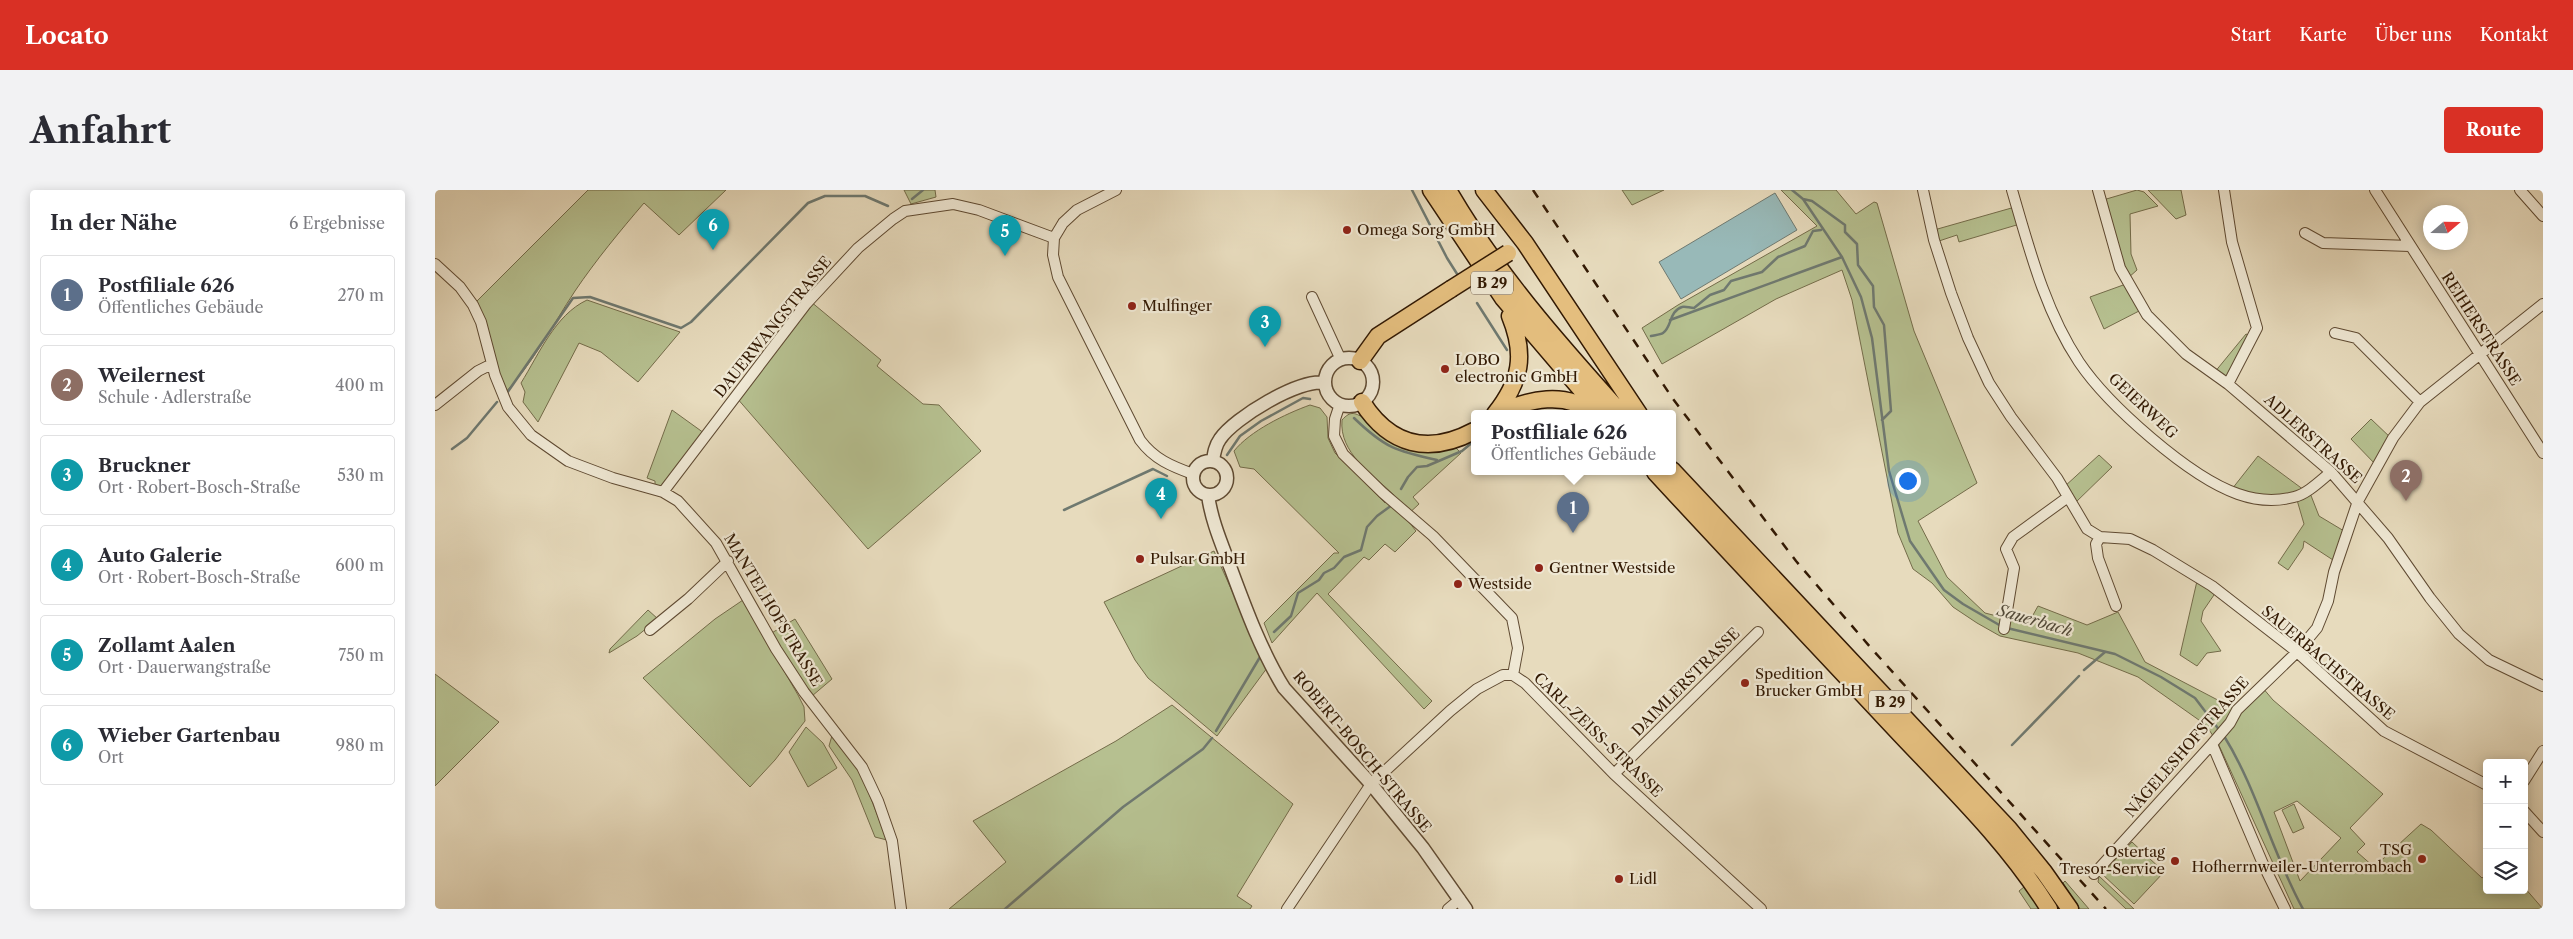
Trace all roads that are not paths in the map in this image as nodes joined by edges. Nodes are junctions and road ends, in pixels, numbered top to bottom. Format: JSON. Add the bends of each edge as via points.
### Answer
{"nodes":[{"id":1,"x":1116,"y":190,"type":"edge"},
{"id":2,"x":1431,"y":190,"type":"edge"},
{"id":3,"x":1448,"y":190,"type":"edge"},
{"id":4,"x":1484,"y":190,"type":"edge"},
{"id":5,"x":1923,"y":190,"type":"edge"},
{"id":6,"x":2012,"y":190,"type":"edge"},
{"id":7,"x":2098,"y":190,"type":"edge"},
{"id":8,"x":2224,"y":190,"type":"edge"},
{"id":9,"x":2375,"y":190,"type":"edge"},
{"id":10,"x":2520,"y":190,"type":"edge"},
{"id":11,"x":2543,"y":216,"type":"edge"},
{"id":12,"x":2305,"y":233,"type":"dead end"},
{"id":13,"x":1054,"y":238,"type":"junction"},
{"id":14,"x":1525,"y":242,"type":"junction"},
{"id":15,"x":2410,"y":246,"type":"junction"},
{"id":16,"x":435,"y":264,"type":"edge"},
{"id":17,"x":1312,"y":297,"type":"dead end"},
{"id":18,"x":1503,"y":298,"type":"junction"},
{"id":19,"x":2543,"y":304,"type":"edge"},
{"id":20,"x":2335,"y":334,"type":"dead end"},
{"id":21,"x":2479,"y":354,"type":"junction"},
{"id":22,"x":1341,"y":360,"type":"junction"},
{"id":23,"x":1360,"y":361,"type":"junction"},
{"id":24,"x":492,"y":364,"type":"junction"},
{"id":25,"x":1325,"y":383,"type":"junction"},
{"id":26,"x":2228,"y":384,"type":"junction"},
{"id":27,"x":1362,"y":402,"type":"junction"},
{"id":28,"x":2420,"y":402,"type":"junction"},
{"id":29,"x":1340,"y":404,"type":"junction"},
{"id":30,"x":435,"y":405,"type":"edge"},
{"id":31,"x":1499,"y":410,"type":"edge"},
{"id":32,"x":1505,"y":410,"type":"edge"},
{"id":33,"x":1587,"y":410,"type":"edge"},
{"id":34,"x":1598,"y":410,"type":"edge"},
{"id":35,"x":1618,"y":410,"type":"edge"},
{"id":36,"x":1636,"y":410,"type":"edge"},
{"id":37,"x":1471,"y":434,"type":"edge"},
{"id":38,"x":2543,"y":453,"type":"edge"},
{"id":39,"x":1213,"y":461,"type":"junction"},
{"id":40,"x":1676,"y":465,"type":"edge"},
{"id":41,"x":2331,"y":472,"type":"junction"},
{"id":42,"x":1193,"y":474,"type":"junction"},
{"id":43,"x":1658,"y":475,"type":"edge"},
{"id":44,"x":1676,"y":475,"type":"edge"},
{"id":45,"x":663,"y":492,"type":"junction"},
{"id":46,"x":1208,"y":496,"type":"junction"},
{"id":47,"x":2068,"y":497,"type":"junction"},
{"id":48,"x":2358,"y":501,"type":"junction"},
{"id":49,"x":1701,"y":503,"type":"junction"},
{"id":50,"x":2100,"y":537,"type":"junction"},
{"id":51,"x":728,"y":561,"type":"junction"},
{"id":52,"x":2116,"y":606,"type":"dead end"},
{"id":53,"x":2005,"y":626,"type":"dead end"},
{"id":54,"x":650,"y":630,"type":"dead end"},
{"id":55,"x":1758,"y":632,"type":"dead end"},
{"id":56,"x":2297,"y":652,"type":"junction"},
{"id":57,"x":1513,"y":675,"type":"junction"},
{"id":58,"x":2543,"y":686,"type":"edge"},
{"id":59,"x":2214,"y":742,"type":"junction"},
{"id":60,"x":2543,"y":751,"type":"edge"},
{"id":61,"x":1614,"y":774,"type":"junction"},
{"id":62,"x":2528,"y":775,"type":"edge"},
{"id":63,"x":2483,"y":783,"type":"edge"},
{"id":64,"x":1371,"y":784,"type":"junction"},
{"id":65,"x":2528,"y":815,"type":"edge"},
{"id":66,"x":2543,"y":832,"type":"edge"},
{"id":67,"x":2095,"y":874,"type":"dead end"},
{"id":68,"x":1463,"y":904,"type":"edge"},
{"id":69,"x":901,"y":909,"type":"edge"},
{"id":70,"x":1287,"y":909,"type":"edge"},
{"id":71,"x":1448,"y":909,"type":"edge"},
{"id":72,"x":1761,"y":909,"type":"edge"},
{"id":73,"x":2049,"y":909,"type":"edge"},
{"id":74,"x":2069,"y":909,"type":"edge"},
{"id":75,"x":2285,"y":909,"type":"edge"}],
"edges":[{"from":1,"to":13,"type":"street","via":[[1069,216]]},
{"from":2,"to":18,"type":"highway","number":"B 29"},
{"from":3,"to":35,"type":"highway","number":"B 29","via":[[1487,253],[1533,314]]},
{"from":4,"to":14,"type":"highway"},
{"from":5,"to":47,"type":"street","via":[[1934,240],[1968,338],[1989,383]]},
{"from":6,"to":41,"type":"street","name":"GEIERWEG","via":[[2047,301],[2061,331],[2079,363],[2113,403],[2147,434],[2208,480],[2237,494],[2259,499],[2296,497]]},
{"from":7,"to":26,"type":"street","name":"ADLERSTRASSE","via":[[2120,268],[2147,316],[2186,354]]},
{"from":8,"to":26,"type":"street","via":[[2233,242],[2257,328]]},
{"from":9,"to":15,"type":"street","name":"REIHERSTRASSE"},
{"from":10,"to":11,"type":"street"},
{"from":12,"to":15,"type":"street","via":[[2323,243]]},
{"from":13,"to":42,"type":"street","via":[[1053,255],[1058,276],[1140,440],[1164,463]]},
{"from":13,"to":45,"type":"street","name":"DAUERWANGSTRASSE","via":[[979,210],[953,204],[910,210],[893,219],[858,248],[806,304]]},
{"from":14,"to":23,"type":"highway","bridge":true,"via":[[1378,336]]},
{"from":14,"to":36,"type":"highway"},
{"from":15,"to":21,"type":"street","name":"REIHERSTRASSE"},
{"from":16,"to":24,"type":"street","name":"MANTELHOFSTRASSE","via":[[473,304]]},
{"from":17,"to":22,"type":"street"},
{"from":18,"to":31,"type":"highway","via":[[1518,336],[1520,361],[1514,387]]},
{"from":18,"to":34,"type":"highway","number":"B 29"},
{"from":19,"to":21,"type":"street","name":"NÄGELESHOFSTRASSE"},
{"from":20,"to":28,"type":"street","via":[[2356,338]]},
{"from":21,"to":28,"type":"street","name":"NÄGELESHOFSTRASSE"},
{"from":21,"to":38,"type":"street","name":"REIHERSTRASSE"},
{"from":22,"to":23,"type":"street","via":[[1354,358]]},
{"from":22,"to":25,"type":"street","via":[[1329,369]]},
{"from":23,"to":27,"type":"street","via":[[1366,365],[1373,379],[1371,393]]},
{"from":24,"to":30,"type":"street"},
{"from":24,"to":45,"type":"street","name":"MANTELHOFSTRASSE","via":[[507,407],[549,450],[575,465]]},
{"from":25,"to":29,"type":"street","via":[[1330,396]]},
{"from":25,"to":39,"type":"street","via":[[1294,387],[1241,420],[1220,439]]},
{"from":26,"to":41,"type":"street","name":"ADLERSTRASSE"},
{"from":27,"to":29,"type":"street","via":[[1347,406]]},
{"from":27,"to":37,"type":"highway","via":[[1382,426],[1405,442],[1438,445]]},
{"from":28,"to":48,"type":"street","name":"NÄGELESHOFSTRASSE","via":[[2393,438]]},
{"from":29,"to":57,"type":"street","name":"CARL-ZEISS-STRASSE","via":[[1334,436],[1343,454],[1433,536],[1512,618],[1518,648]]},
{"from":32,"to":33,"type":"highway","via":[[1544,398],[1571,402]]},
{"from":39,"to":42,"type":"street","via":[[1202,462]]},
{"from":39,"to":46,"type":"street","via":[[1223,467],[1227,478],[1219,493]]},
{"from":40,"to":49,"type":"highway"},
{"from":41,"to":48,"type":"street","name":"ADLERSTRASSE"},
{"from":42,"to":46,"type":"street","name":"ROBERT-BOSCH-STRASSE","via":[[1195,488]]},
{"from":43,"to":73,"type":"highway","number":"B 29","via":[[1971,810],[2025,873]]},
{"from":44,"to":49,"type":"highway","number":"B 29"},
{"from":45,"to":51,"type":"street","name":"MANTELHOFSTRASSE","via":[[678,501]]},
{"from":46,"to":64,"type":"street","name":"ROBERT-BOSCH-STRASSE","via":[[1210,512],[1238,589],[1276,674],[1296,702]]},
{"from":47,"to":50,"type":"street","via":[[2087,529]]},
{"from":47,"to":53,"type":"street","via":[[2013,537],[2006,549],[2014,568]]},
{"from":48,"to":56,"type":"street","name":"NÄGELESHOFSTRASSE","via":[[2333,572],[2328,601],[2317,628]]},
{"from":48,"to":58,"type":"street","name":"ADLERSTRASSE","via":[[2459,634],[2489,660]]},
{"from":49,"to":74,"type":"highway","number":"B 29","via":[[2009,829]]},
{"from":50,"to":52,"type":"street","via":[[2096,544],[2099,558]]},
{"from":50,"to":56,"type":"street","name":"SAUERBACHSTRASSE","via":[[2129,539],[2153,550],[2212,586]]},
{"from":51,"to":54,"type":"street"},
{"from":51,"to":69,"type":"street","name":"MANTELHOFSTRASSE","via":[[790,670],[862,766],[891,841]]},
{"from":55,"to":61,"type":"street","name":"DAIMLERSTRASSE"},
{"from":56,"to":59,"type":"street","name":"NÄGELESHOFSTRASSE","via":[[2237,710]]},
{"from":56,"to":63,"type":"street","name":"SAUERBACHSTRASSE","via":[[2384,731]]},
{"from":57,"to":61,"type":"street","name":"CARL-ZEISS-STRASSE","via":[[1525,683]]},
{"from":57,"to":64,"type":"street","via":[[1503,675],[1471,695]]},
{"from":59,"to":67,"type":"street","name":"NÄGELESHOFSTRASSE"},
{"from":59,"to":75,"type":"street","via":[[2263,864]]},
{"from":60,"to":62,"type":"street"},
{"from":61,"to":72,"type":"street","name":"CARL-ZEISS-STRASSE"},
{"from":64,"to":68,"type":"street","name":"ROBERT-BOSCH-STRASSE"},
{"from":64,"to":70,"type":"street"},
{"from":65,"to":66,"type":"street"},
{"from":68,"to":71,"type":"street"}]}
